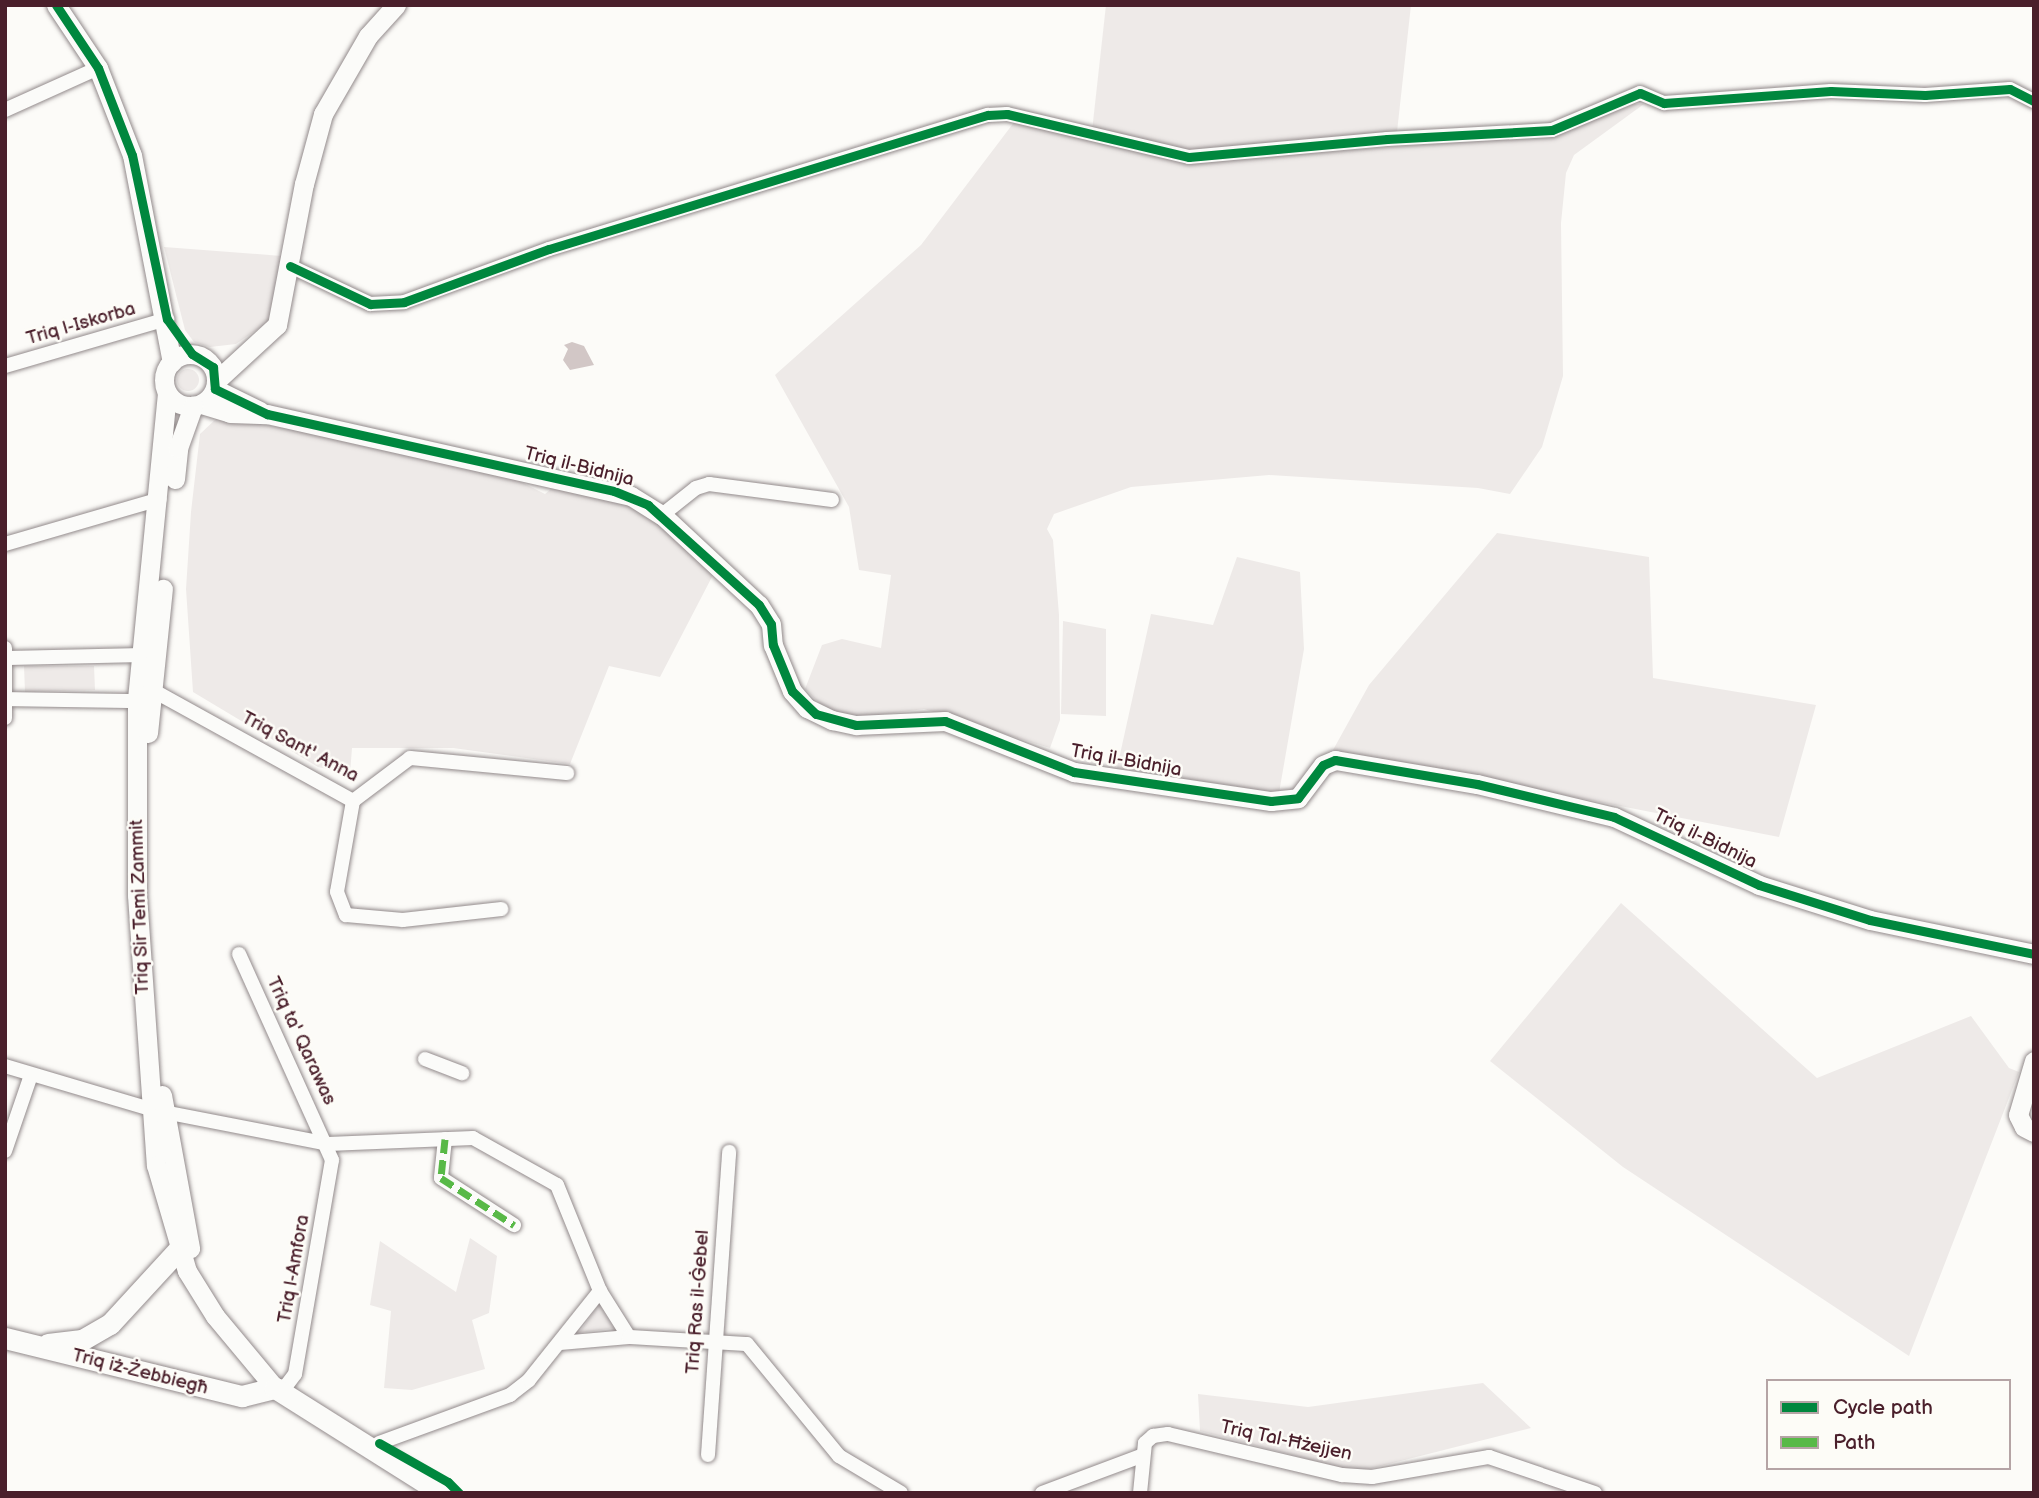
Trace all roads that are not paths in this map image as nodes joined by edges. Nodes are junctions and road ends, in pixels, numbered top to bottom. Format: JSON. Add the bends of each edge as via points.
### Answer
{"nodes":[{"id":1,"x":56,"y":5,"type":"edge"},
{"id":2,"x":396,"y":5,"type":"edge"},
{"id":3,"x":99,"y":68,"type":"junction"},
{"id":4,"x":2034,"y":102,"type":"edge"},
{"id":5,"x":5,"y":110,"type":"edge"},
{"id":6,"x":290,"y":266,"type":"junction"},
{"id":7,"x":167,"y":319,"type":"junction"},
{"id":8,"x":252,"y":353,"type":"junction"},
{"id":9,"x":197,"y":356,"type":"junction"},
{"id":10,"x":172,"y":362,"type":"junction"},
{"id":11,"x":5,"y":366,"type":"edge"},
{"id":12,"x":215,"y":385,"type":"junction"},
{"id":13,"x":167,"y":393,"type":"junction"},
{"id":14,"x":197,"y":405,"type":"junction"},
{"id":15,"x":267,"y":414,"type":"junction"},
{"id":16,"x":160,"y":499,"type":"junction"},
{"id":17,"x":832,"y":500,"type":"dead end"},
{"id":18,"x":663,"y":515,"type":"junction"},
{"id":19,"x":5,"y":544,"type":"edge"},
{"id":20,"x":6,"y":653,"type":"edge"},
{"id":21,"x":143,"y":655,"type":"junction"},
{"id":22,"x":142,"y":691,"type":"junction"},
{"id":23,"x":8,"y":699,"type":"junction"},
{"id":24,"x":5,"y":718,"type":"edge"},
{"id":25,"x":567,"y":773,"type":"dead end"},
{"id":26,"x":353,"y":801,"type":"junction"},
{"id":27,"x":501,"y":909,"type":"dead end"},
{"id":28,"x":239,"y":954,"type":"dead end"},
{"id":29,"x":2034,"y":954,"type":"edge"},
{"id":30,"x":425,"y":1059,"type":"dead end"},
{"id":31,"x":2034,"y":1061,"type":"edge"},
{"id":32,"x":5,"y":1066,"type":"edge"},
{"id":33,"x":462,"y":1073,"type":"dead end"},
{"id":34,"x":31,"y":1075,"type":"junction"},
{"id":35,"x":157,"y":1111,"type":"junction"},
{"id":36,"x":2034,"y":1132,"type":"edge"},
{"id":37,"x":445,"y":1139,"type":"junction"},
{"id":38,"x":328,"y":1144,"type":"junction"},
{"id":39,"x":5,"y":1151,"type":"edge"},
{"id":40,"x":729,"y":1152,"type":"dead end"},
{"id":41,"x":514,"y":1225,"type":"dead end"},
{"id":42,"x":178,"y":1250,"type":"junction"},
{"id":43,"x":600,"y":1291,"type":"junction"},
{"id":44,"x":110,"y":1324,"type":"junction"},
{"id":45,"x":629,"y":1337,"type":"junction"},
{"id":46,"x":5,"y":1338,"type":"edge"},
{"id":47,"x":560,"y":1343,"type":"junction"},
{"id":48,"x":39,"y":1345,"type":"junction"},
{"id":49,"x":713,"y":1346,"type":"junction"},
{"id":50,"x":119,"y":1367,"type":"junction"},
{"id":51,"x":280,"y":1387,"type":"junction"},
{"id":52,"x":379,"y":1443,"type":"junction"},
{"id":53,"x":708,"y":1455,"type":"dead end"},
{"id":54,"x":1141,"y":1456,"type":"junction"},
{"id":55,"x":442,"y":1493,"type":"edge"},
{"id":56,"x":458,"y":1493,"type":"edge"},
{"id":57,"x":901,"y":1493,"type":"edge"},
{"id":58,"x":1042,"y":1493,"type":"edge"},
{"id":59,"x":1140,"y":1493,"type":"edge"},
{"id":60,"x":1595,"y":1493,"type":"edge"}],
"edges":[{"from":1,"to":3,"type":"street"},
{"from":2,"to":6,"type":"street","via":[[368,36],[323,114],[304,184]]},
{"from":3,"to":5,"type":"street"},
{"from":3,"to":7,"type":"street","via":[[132,155]]},
{"from":4,"to":6,"type":"street","via":[[2010,89],[1925,95],[1831,91],[1664,103],[1640,93],[1552,130],[1189,157],[1007,114],[988,115],[549,248],[404,302],[370,304]]},
{"from":6,"to":8,"type":"street","via":[[277,326]]},
{"from":7,"to":9,"type":"street"},
{"from":7,"to":10,"type":"street"},
{"from":7,"to":11,"type":"street","name":"Triq l-Iskorba"},
{"from":8,"to":9,"type":"street"},
{"from":8,"to":12,"type":"street"},
{"from":9,"to":10,"type":"street"},
{"from":9,"to":12,"type":"street","via":[[213,367]]},
{"from":10,"to":13,"type":"street","via":[[164,376]]},
{"from":12,"to":14,"type":"street"},
{"from":12,"to":15,"type":"street","name":"Triq il-Bidnija"},
{"from":13,"to":14,"type":"street","via":[[177,403]]},
{"from":13,"to":16,"type":"street","name":"Triq Sir Temi Zammit"},
{"from":14,"to":15,"type":"street","name":"Triq il-Bidnija","via":[[230,413]]},
{"from":14,"to":22,"type":"street","name":"Triq Sir Temi Zammit","via":[[178,448]]},
{"from":15,"to":18,"type":"street","name":"Triq il-Bidnija","via":[[614,491]]},
{"from":16,"to":19,"type":"street"},
{"from":16,"to":21,"type":"street","name":"Triq Sir Temi Zammit"},
{"from":17,"to":18,"type":"street","via":[[709,484],[696,488]]},
{"from":18,"to":29,"type":"street","name":"Triq il-Bidnija","via":[[759,605],[771,624],[792,691],[807,708],[832,720],[856,725],[945,721],[1074,772],[1270,802],[1298,798],[1323,765],[1335,760],[1452,779],[1614,817],[1759,885],[1870,920]]},
{"from":20,"to":21,"type":"street"},
{"from":20,"to":23,"type":"street"},
{"from":21,"to":22,"type":"street","name":"Triq Sir Temi Zammit"},
{"from":22,"to":23,"type":"street","name":"Triq Sant' Anna"},
{"from":22,"to":26,"type":"street","name":"Triq Sant' Anna"},
{"from":22,"to":35,"type":"street","name":"Triq Sir Temi Zammit","via":[[137,895]]},
{"from":23,"to":24,"type":"street"},
{"from":25,"to":26,"type":"street","name":"Triq Sant' Anna","via":[[410,758]]},
{"from":26,"to":27,"type":"street","via":[[337,892],[346,915],[403,920]]},
{"from":28,"to":38,"type":"street","name":"Triq ta' Qarawas"},
{"from":30,"to":33,"type":"street"},
{"from":31,"to":36,"type":"street","via":[[2018,1115],[2024,1127]]},
{"from":32,"to":34,"type":"street"},
{"from":34,"to":35,"type":"street"},
{"from":34,"to":39,"type":"street"},
{"from":35,"to":38,"type":"street"},
{"from":35,"to":42,"type":"street","name":"Triq Sir Temi Zammit","via":[[158,1175]]},
{"from":35,"to":51,"type":"street","name":"Triq Sir Temi Zammit","via":[[190,1247],[206,1286]]},
{"from":37,"to":38,"type":"street"},
{"from":37,"to":41,"type":"street","via":[[442,1178]]},
{"from":37,"to":43,"type":"street","via":[[472,1138],[557,1185]]},
{"from":38,"to":51,"type":"street","name":"Triq l-Amfora","via":[[332,1160],[298,1360],[295,1374]]},
{"from":40,"to":49,"type":"street","name":"Triq Ras il-Ġebel"},
{"from":42,"to":44,"type":"main road"},
{"from":42,"to":51,"type":"street","name":"Triq Sir Temi Zammit","via":[[215,1316]]},
{"from":43,"to":45,"type":"street"},
{"from":43,"to":47,"type":"street"},
{"from":44,"to":48,"type":"main road","via":[[82,1340]]},
{"from":44,"to":50,"type":"main road","via":[[105,1345]]},
{"from":45,"to":47,"type":"street"},
{"from":45,"to":49,"type":"street"},
{"from":46,"to":48,"type":"main road","name":"Triq iż-Żebbiegħ"},
{"from":47,"to":52,"type":"street","via":[[510,1395]]},
{"from":48,"to":50,"type":"main road","name":"Triq iż-Żebbiegħ"},
{"from":49,"to":53,"type":"street","name":"Triq Ras il-Ġebel"},
{"from":49,"to":57,"type":"street","via":[[747,1344],[839,1456]]},
{"from":50,"to":51,"type":"main road","name":"Triq iż-Żebbiegħ","via":[[242,1396]]},
{"from":51,"to":52,"type":"main road"},
{"from":51,"to":55,"type":"main road"},
{"from":52,"to":56,"type":"main road"},
{"from":54,"to":58,"type":"street"},
{"from":54,"to":59,"type":"street"},
{"from":54,"to":60,"type":"street","name":"Triq Tal-Ħżejjen","via":[[1153,1436],[1168,1434],[1352,1476],[1372,1477],[1489,1457]]}]}
